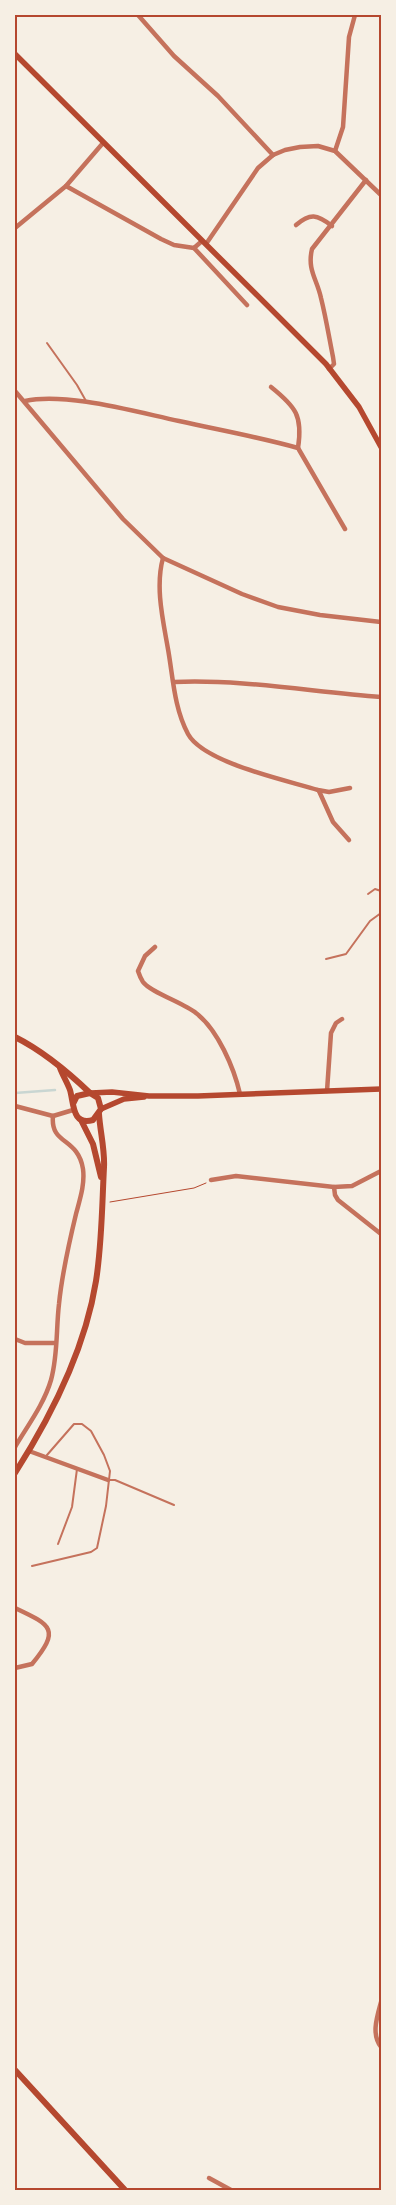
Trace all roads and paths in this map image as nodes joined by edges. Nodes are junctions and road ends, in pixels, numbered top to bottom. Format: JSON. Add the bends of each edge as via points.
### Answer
{"nodes":[{"id":1,"x":138,"y":15,"type":"edge"},
{"id":2,"x":355,"y":15,"type":"edge"},
{"id":3,"x":15,"y":54,"type":"edge"},
{"id":4,"x":103,"y":143,"type":"junction"},
{"id":5,"x":336,"y":151,"type":"junction"},
{"id":6,"x":273,"y":155,"type":"junction"},
{"id":7,"x":366,"y":180,"type":"junction"},
{"id":8,"x":66,"y":186,"type":"junction"},
{"id":9,"x":381,"y":196,"type":"edge"},
{"id":10,"x":296,"y":225,"type":"dead end"},
{"id":11,"x":332,"y":226,"type":"junction"},
{"id":12,"x":15,"y":228,"type":"edge"},
{"id":13,"x":204,"y":243,"type":"junction"},
{"id":14,"x":194,"y":248,"type":"junction"},
{"id":15,"x":247,"y":305,"type":"dead end"},
{"id":16,"x":47,"y":343,"type":"dead end"},
{"id":17,"x":329,"y":368,"type":"junction"},
{"id":18,"x":271,"y":387,"type":"dead end"},
{"id":19,"x":15,"y":390,"type":"edge"},
{"id":20,"x":25,"y":401,"type":"junction"},
{"id":21,"x":87,"y":404,"type":"junction"},
{"id":22,"x":381,"y":447,"type":"edge"},
{"id":23,"x":298,"y":448,"type":"junction"},
{"id":24,"x":345,"y":529,"type":"dead end"},
{"id":25,"x":163,"y":558,"type":"junction"},
{"id":26,"x":381,"y":622,"type":"edge"},
{"id":27,"x":174,"y":682,"type":"junction"},
{"id":28,"x":381,"y":697,"type":"edge"},
{"id":29,"x":350,"y":788,"type":"dead end"},
{"id":30,"x":318,"y":790,"type":"junction"},
{"id":31,"x":349,"y":840,"type":"dead end"},
{"id":32,"x":381,"y":891,"type":"edge"},
{"id":33,"x":368,"y":894,"type":"dead end"},
{"id":34,"x":381,"y":913,"type":"edge"},
{"id":35,"x":155,"y":947,"type":"dead end"},
{"id":36,"x":326,"y":959,"type":"dead end"},
{"id":37,"x":342,"y":1019,"type":"dead end"},
{"id":38,"x":15,"y":1037,"type":"edge"},
{"id":39,"x":60,"y":1068,"type":"junction"},
{"id":40,"x":381,"y":1089,"type":"edge"},
{"id":41,"x":327,"y":1091,"type":"junction"},
{"id":42,"x":91,"y":1093,"type":"junction"},
{"id":43,"x":240,"y":1094,"type":"junction"},
{"id":44,"x":149,"y":1096,"type":"junction"},
{"id":45,"x":15,"y":1106,"type":"edge"},
{"id":46,"x":73,"y":1107,"type":"junction"},
{"id":47,"x":100,"y":1112,"type":"junction"},
{"id":48,"x":52,"y":1116,"type":"junction"},
{"id":49,"x":81,"y":1120,"type":"junction"},
{"id":50,"x":381,"y":1171,"type":"edge"},
{"id":51,"x":102,"y":1180,"type":"junction"},
{"id":52,"x":211,"y":1180,"type":"joint"},
{"id":53,"x":334,"y":1187,"type":"junction"},
{"id":54,"x":110,"y":1202,"type":"dead end"},
{"id":55,"x":381,"y":1234,"type":"edge"},
{"id":56,"x":15,"y":1340,"type":"edge"},
{"id":57,"x":55,"y":1343,"type":"junction"},
{"id":58,"x":15,"y":1447,"type":"edge"},
{"id":59,"x":29,"y":1451,"type":"junction"},
{"id":60,"x":46,"y":1457,"type":"junction"},
{"id":61,"x":77,"y":1469,"type":"junction"},
{"id":62,"x":15,"y":1473,"type":"edge"},
{"id":63,"x":108,"y":1480,"type":"junction"},
{"id":64,"x":174,"y":1505,"type":"dead end"},
{"id":65,"x":58,"y":1544,"type":"dead end"},
{"id":66,"x":32,"y":1566,"type":"dead end"},
{"id":67,"x":15,"y":1608,"type":"edge"},
{"id":68,"x":15,"y":1668,"type":"edge"},
{"id":69,"x":381,"y":2002,"type":"edge"},
{"id":70,"x":381,"y":2047,"type":"edge"},
{"id":71,"x":15,"y":2070,"type":"edge"},
{"id":72,"x":209,"y":2178,"type":"dead end"},
{"id":73,"x":125,"y":2190,"type":"edge"},
{"id":74,"x":231,"y":2190,"type":"edge"}],
"edges":[{"from":1,"to":6,"type":"street","via":[[174,56],[218,96]]},
{"from":2,"to":5,"type":"street","via":[[349,37],[343,127]]},
{"from":3,"to":4,"type":"main road"},
{"from":4,"to":8,"type":"street"},
{"from":4,"to":13,"type":"main road"},
{"from":5,"to":6,"type":"street","via":[[300,146]]},
{"from":5,"to":7,"type":"street"},
{"from":6,"to":13,"type":"street","via":[[258,168]]},
{"from":7,"to":9,"type":"street"},
{"from":7,"to":11,"type":"street"},
{"from":8,"to":12,"type":"street"},
{"from":8,"to":14,"type":"street","via":[[161,239]]},
{"from":10,"to":11,"type":"street","via":[[305,217],[313,216]]},
{"from":11,"to":17,"type":"street","via":[[312,249],[310,256],[333,357],[334,364]]},
{"from":13,"to":14,"type":"street"},
{"from":13,"to":17,"type":"main road"},
{"from":14,"to":15,"type":"street"},
{"from":16,"to":21,"type":"lane"},
{"from":17,"to":22,"type":"main road","via":[[359,406]]},
{"from":18,"to":23,"type":"street","via":[[292,404],[299,419]]},
{"from":19,"to":20,"type":"street"},
{"from":20,"to":21,"type":"street","via":[[49,398]]},
{"from":20,"to":25,"type":"street","via":[[123,520]]},
{"from":21,"to":23,"type":"street","via":[[227,430]]},
{"from":23,"to":24,"type":"street"},
{"from":25,"to":26,"type":"street","via":[[261,602],[320,615]]},
{"from":25,"to":27,"type":"street","via":[[160,589]]},
{"from":27,"to":28,"type":"street","via":[[243,683]]},
{"from":27,"to":30,"type":"street","via":[[180,715],[188,735],[200,747],[218,759]]},
{"from":29,"to":30,"type":"street","via":[[329,792]]},
{"from":30,"to":31,"type":"street","via":[[333,822]]},
{"from":32,"to":33,"type":"lane","via":[[375,889]]},
{"from":34,"to":36,"type":"lane","via":[[370,921],[346,954]]},
{"from":35,"to":43,"type":"street","via":[[138,971],[144,983],[198,1014],[224,1051]]},
{"from":37,"to":41,"type":"street","via":[[331,1033]]},
{"from":38,"to":39,"type":"main road","via":[[36,1048]]},
{"from":39,"to":42,"type":"main road","via":[[67,1070]]},
{"from":39,"to":46,"type":"main road","via":[[71,1092]]},
{"from":40,"to":41,"type":"main road"},
{"from":41,"to":43,"type":"main road"},
{"from":42,"to":44,"type":"main road"},
{"from":42,"to":46,"type":"main road","via":[[81,1094]]},
{"from":42,"to":47,"type":"main road","via":[[100,1101]]},
{"from":43,"to":44,"type":"main road"},
{"from":44,"to":47,"type":"main road","via":[[124,1099]]},
{"from":45,"to":48,"type":"street"},
{"from":46,"to":48,"type":"street"},
{"from":46,"to":49,"type":"main road"},
{"from":47,"to":49,"type":"main road","via":[[93,1120]]},
{"from":47,"to":51,"type":"main road"},
{"from":48,"to":57,"type":"street","via":[[54,1133],[77,1151],[83,1169],[83,1188],[67,1248]]},
{"from":49,"to":51,"type":"main road","via":[[93,1144]]},
{"from":50,"to":53,"type":"street","via":[[352,1186]]},
{"from":51,"to":59,"type":"main road","via":[[100,1254],[90,1309],[66,1378]]},
{"from":52,"to":53,"type":"street","via":[[236,1176]]},
{"from":52,"to":54,"type":"path","via":[[194,1188]]},
{"from":53,"to":55,"type":"street","via":[[338,1200]]},
{"from":56,"to":57,"type":"street"},
{"from":57,"to":58,"type":"street","via":[[50,1381],[41,1404]]},
{"from":59,"to":60,"type":"street"},
{"from":59,"to":62,"type":"main road"},
{"from":60,"to":61,"type":"street"},
{"from":60,"to":63,"type":"lane","via":[[74,1424],[82,1424],[91,1431],[104,1455],[110,1471]]},
{"from":61,"to":63,"type":"street"},
{"from":61,"to":65,"type":"lane","via":[[72,1507]]},
{"from":63,"to":64,"type":"lane"},
{"from":63,"to":66,"type":"lane","via":[[98,1548]]},
{"from":67,"to":68,"type":"street","via":[[45,1624],[50,1638],[32,1664]]},
{"from":69,"to":70,"type":"street","via":[[376,2024],[377,2041]]},
{"from":71,"to":73,"type":"main road"},
{"from":72,"to":74,"type":"street"}]}
